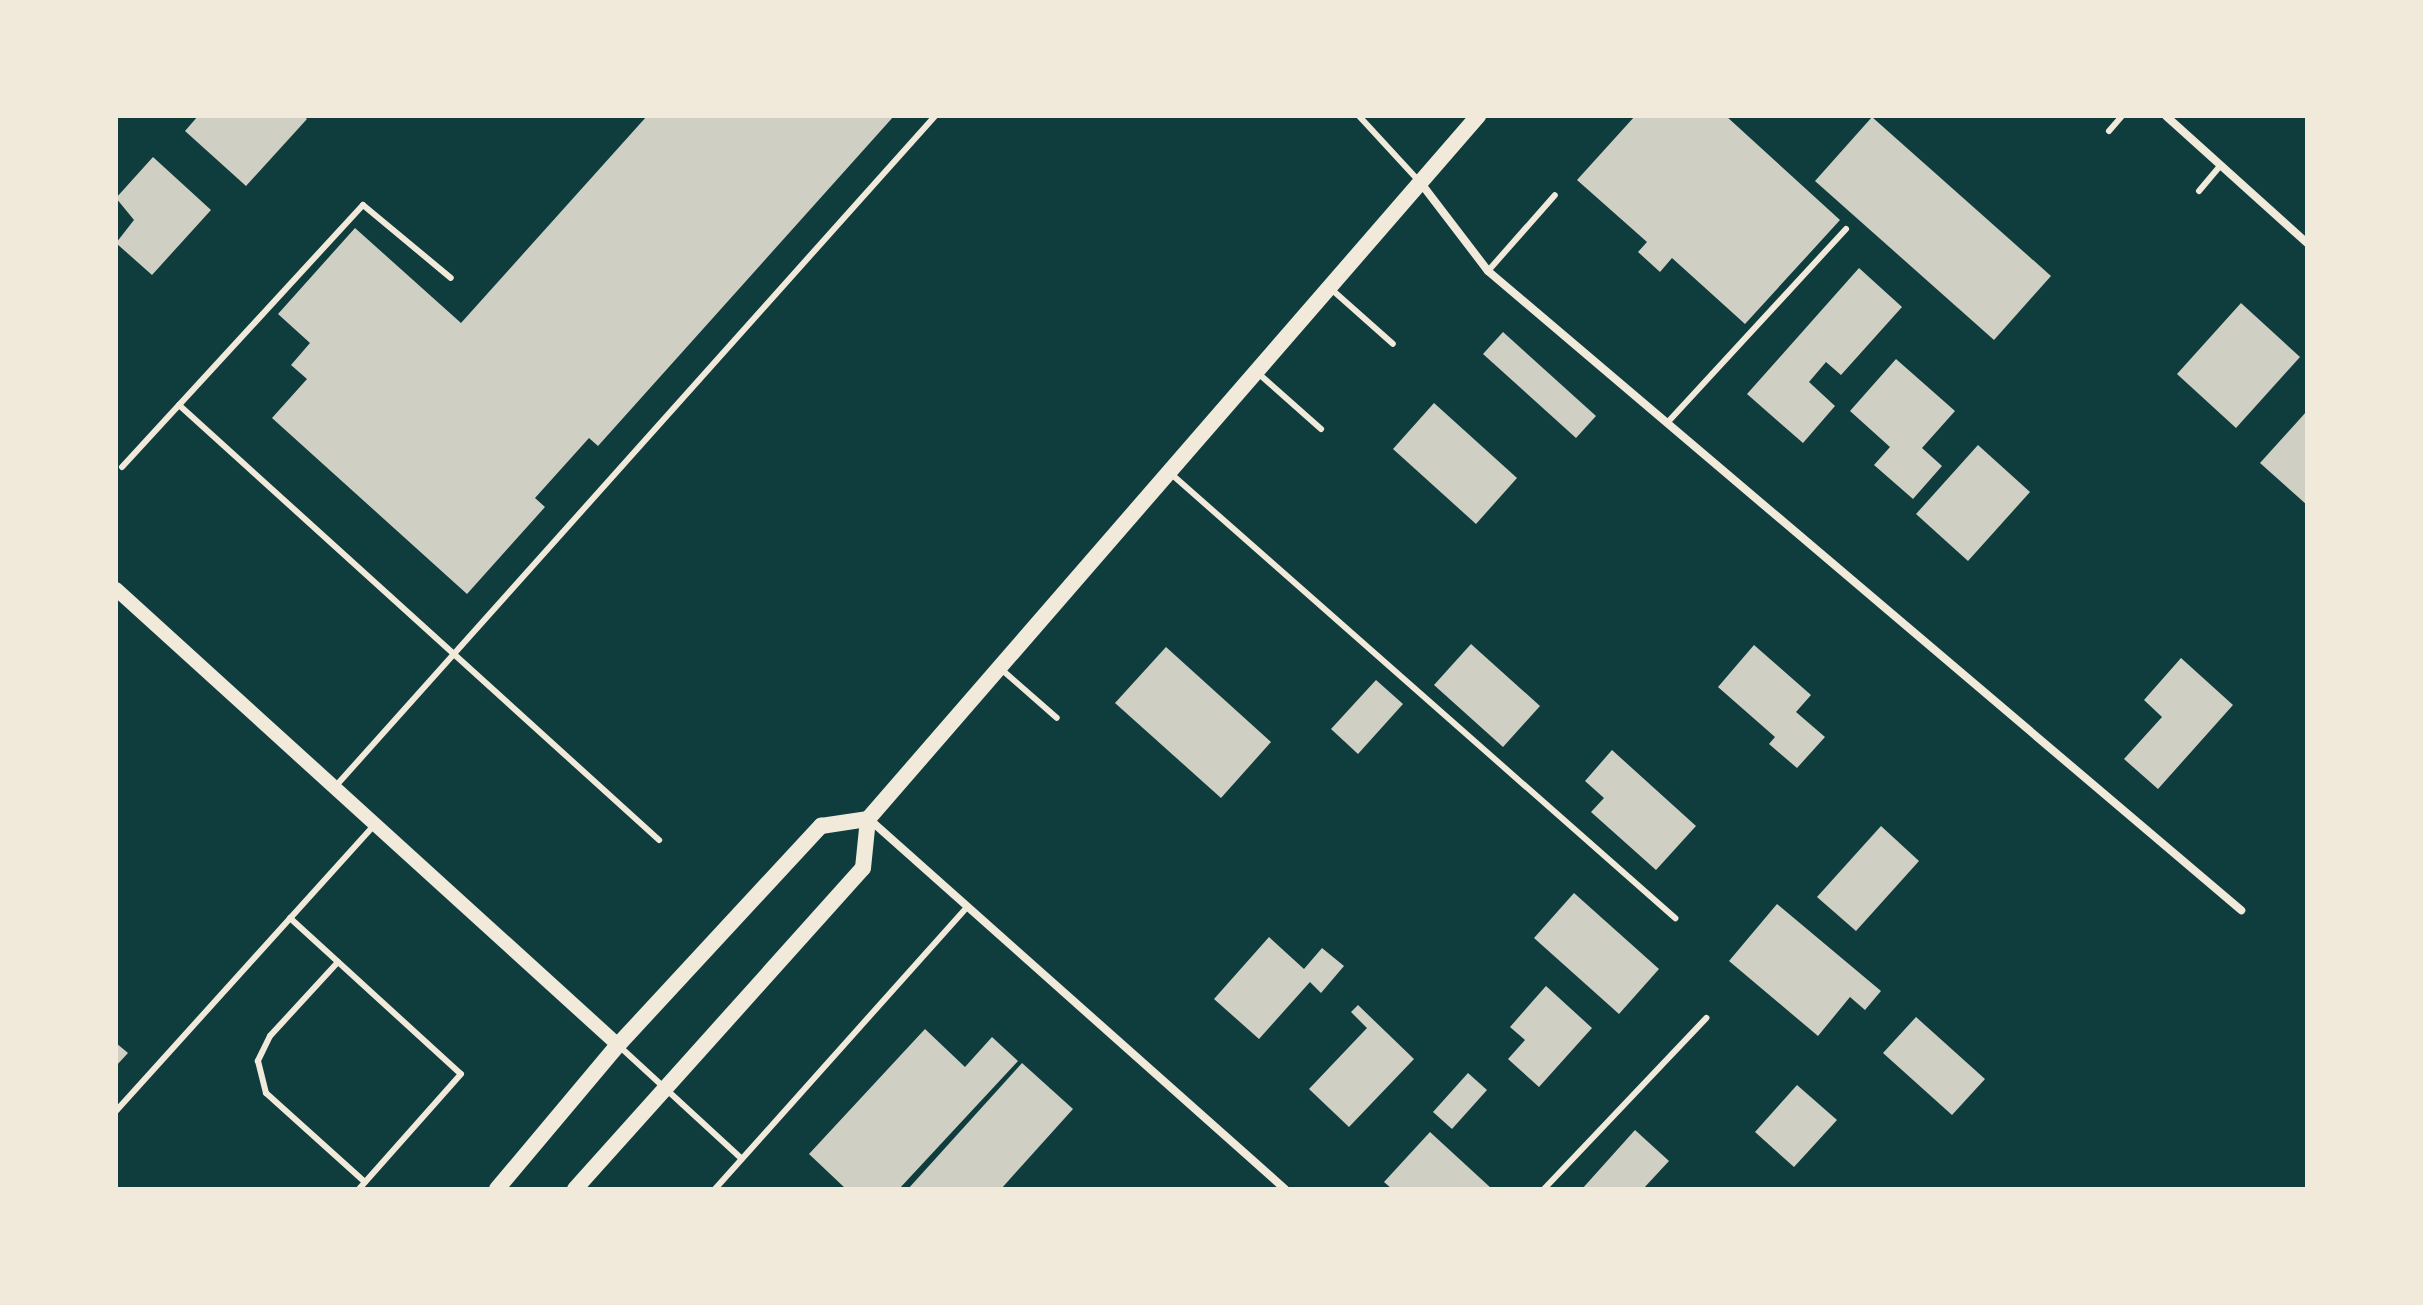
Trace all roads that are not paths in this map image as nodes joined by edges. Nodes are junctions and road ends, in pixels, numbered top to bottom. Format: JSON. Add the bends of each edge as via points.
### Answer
{"nodes":[{"id":1,"x":935,"y":116,"type":"edge"},
{"id":2,"x":1359,"y":116,"type":"edge"},
{"id":3,"x":1478,"y":116,"type":"edge"},
{"id":4,"x":2122,"y":116,"type":"edge"},
{"id":5,"x":2166,"y":116,"type":"edge"},
{"id":6,"x":2109,"y":131,"type":"dead end"},
{"id":7,"x":2221,"y":165,"type":"junction"},
{"id":8,"x":1419,"y":182,"type":"junction"},
{"id":9,"x":2199,"y":191,"type":"dead end"},
{"id":10,"x":1555,"y":195,"type":"dead end"},
{"id":11,"x":1846,"y":229,"type":"dead end"},
{"id":12,"x":2307,"y":243,"type":"edge"},
{"id":13,"x":1488,"y":271,"type":"junction"},
{"id":14,"x":451,"y":278,"type":"dead end"},
{"id":15,"x":1328,"y":286,"type":"junction"},
{"id":16,"x":1393,"y":344,"type":"dead end"},
{"id":17,"x":1253,"y":369,"type":"junction"},
{"id":18,"x":179,"y":405,"type":"junction"},
{"id":19,"x":1667,"y":423,"type":"junction"},
{"id":20,"x":1321,"y":429,"type":"dead end"},
{"id":21,"x":122,"y":467,"type":"dead end"},
{"id":22,"x":1167,"y":470,"type":"junction"},
{"id":23,"x":116,"y":589,"type":"edge"},
{"id":24,"x":455,"y":653,"type":"junction"},
{"id":25,"x":998,"y":667,"type":"junction"},
{"id":26,"x":1057,"y":718,"type":"dead end"},
{"id":27,"x":334,"y":788,"type":"junction"},
{"id":28,"x":868,"y":819,"type":"junction"},
{"id":29,"x":375,"y":824,"type":"junction"},
{"id":30,"x":659,"y":840,"type":"dead end"},
{"id":31,"x":966,"y":908,"type":"junction"},
{"id":32,"x":2241,"y":910,"type":"dead end"},
{"id":33,"x":290,"y":918,"type":"junction"},
{"id":34,"x":1675,"y":918,"type":"dead end"},
{"id":35,"x":338,"y":962,"type":"junction"},
{"id":36,"x":1706,"y":1018,"type":"dead end"},
{"id":37,"x":618,"y":1045,"type":"junction"},
{"id":38,"x":660,"y":1086,"type":"junction"},
{"id":39,"x":116,"y":1111,"type":"edge"},
{"id":40,"x":742,"y":1159,"type":"junction"},
{"id":41,"x":365,"y":1182,"type":"junction"},
{"id":42,"x":580,"y":1187,"type":"edge"},
{"id":43,"x":359,"y":1189,"type":"edge"},
{"id":44,"x":497,"y":1189,"type":"edge"},
{"id":45,"x":715,"y":1189,"type":"edge"},
{"id":46,"x":1285,"y":1189,"type":"edge"},
{"id":47,"x":1544,"y":1189,"type":"edge"}],
"edges":[{"from":1,"to":24,"type":"lane"},
{"from":2,"to":8,"type":"lane"},
{"from":3,"to":8,"type":"main road"},
{"from":4,"to":6,"type":"lane"},
{"from":5,"to":7,"type":"street"},
{"from":7,"to":9,"type":"lane"},
{"from":7,"to":12,"type":"street"},
{"from":8,"to":13,"type":"street"},
{"from":8,"to":15,"type":"main road"},
{"from":10,"to":13,"type":"lane"},
{"from":11,"to":19,"type":"lane"},
{"from":13,"to":19,"type":"street"},
{"from":14,"to":18,"type":"lane","via":[[363,205]]},
{"from":15,"to":16,"type":"lane"},
{"from":15,"to":17,"type":"main road"},
{"from":17,"to":20,"type":"lane"},
{"from":17,"to":22,"type":"main road"},
{"from":18,"to":21,"type":"lane"},
{"from":18,"to":24,"type":"lane"},
{"from":19,"to":32,"type":"street"},
{"from":22,"to":25,"type":"main road"},
{"from":22,"to":34,"type":"lane"},
{"from":23,"to":27,"type":"street"},
{"from":24,"to":27,"type":"lane"},
{"from":24,"to":30,"type":"lane"},
{"from":25,"to":26,"type":"lane"},
{"from":25,"to":28,"type":"main road"},
{"from":27,"to":29,"type":"street"},
{"from":28,"to":31,"type":"street"},
{"from":28,"to":37,"type":"main road","via":[[821,826]]},
{"from":28,"to":38,"type":"main road","via":[[863,868]]},
{"from":29,"to":33,"type":"lane"},
{"from":29,"to":37,"type":"street"},
{"from":31,"to":40,"type":"lane"},
{"from":31,"to":46,"type":"street"},
{"from":33,"to":35,"type":"lane"},
{"from":33,"to":39,"type":"lane"},
{"from":35,"to":41,"type":"lane","via":[[270,1036],[258,1061],[266,1093]]},
{"from":35,"to":41,"type":"lane","via":[[461,1074]]},
{"from":36,"to":47,"type":"lane"},
{"from":37,"to":38,"type":"lane"},
{"from":37,"to":44,"type":"main road"},
{"from":38,"to":40,"type":"lane"},
{"from":38,"to":42,"type":"main road"},
{"from":40,"to":45,"type":"lane"},
{"from":41,"to":43,"type":"lane"}]}
